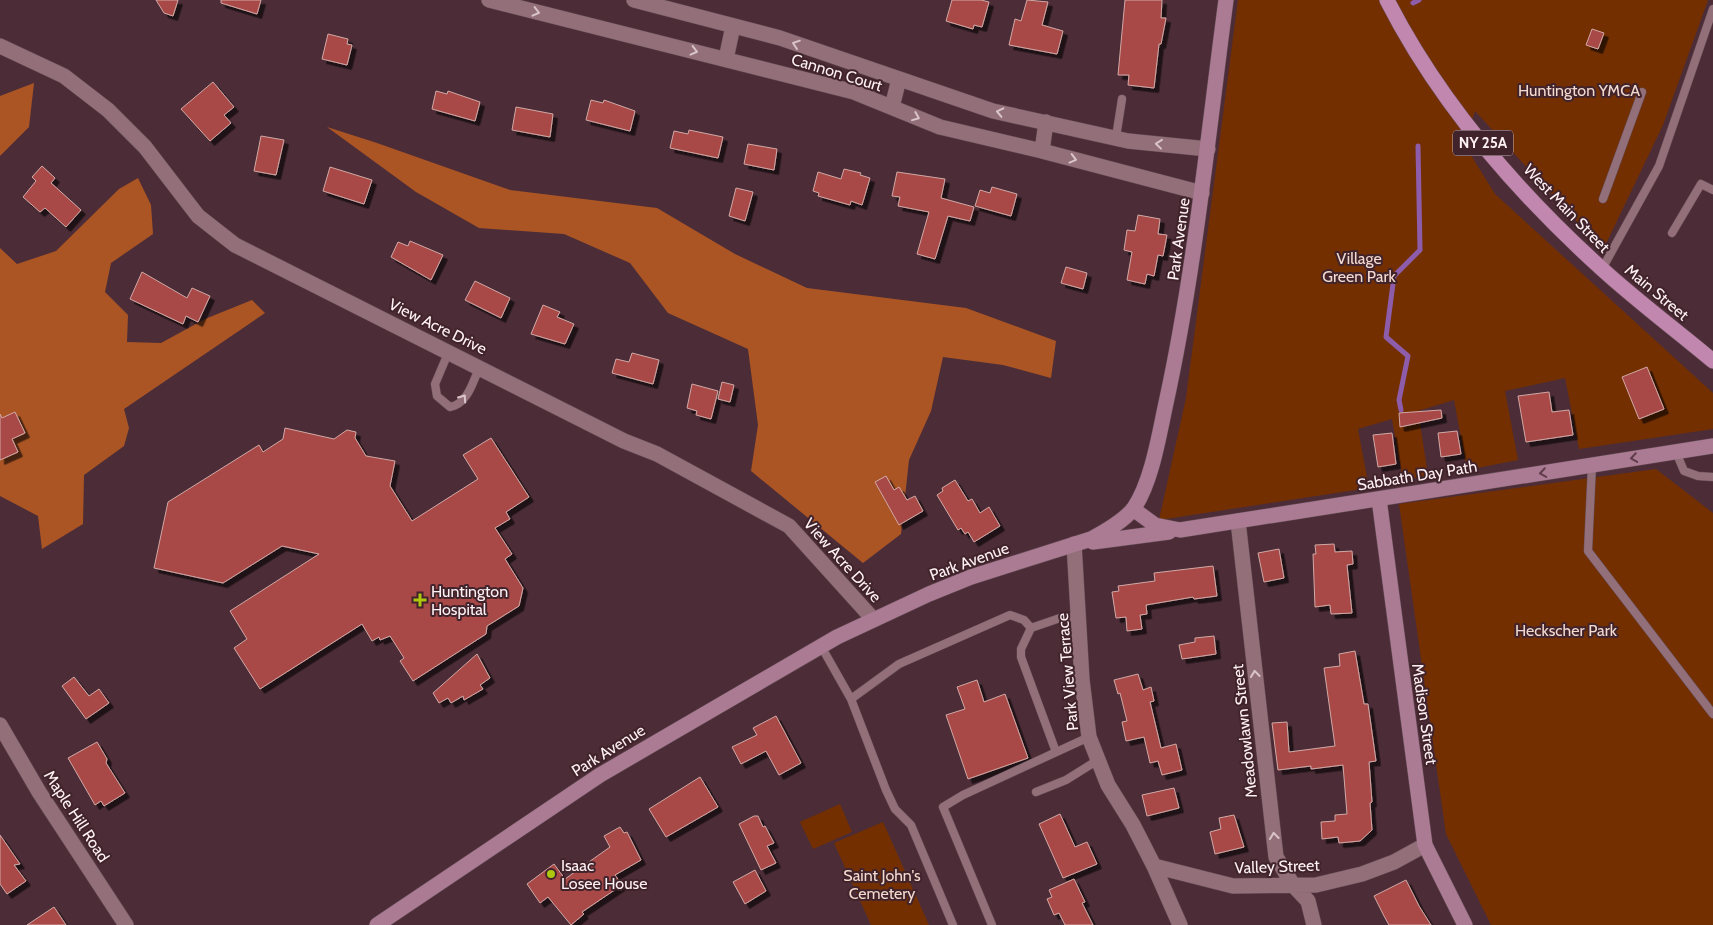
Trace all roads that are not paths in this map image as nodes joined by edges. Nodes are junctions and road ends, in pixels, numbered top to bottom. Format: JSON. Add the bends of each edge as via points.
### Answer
{"nodes":[{"id":1,"x":489,"y":0,"type":"edge"},
{"id":2,"x":634,"y":0,"type":"edge"},
{"id":3,"x":1226,"y":0,"type":"edge"},
{"id":4,"x":1387,"y":0,"type":"edge"},
{"id":5,"x":1713,"y":9,"type":"edge"},
{"id":6,"x":733,"y":26,"type":"junction"},
{"id":7,"x":0,"y":46,"type":"edge"},
{"id":8,"x":726,"y":59,"type":"junction"},
{"id":9,"x":899,"y":79,"type":"junction"},
{"id":10,"x":1642,"y":92,"type":"dead end"},
{"id":11,"x":1122,"y":99,"type":"dead end"},
{"id":12,"x":892,"y":108,"type":"junction"},
{"id":13,"x":1046,"y":122,"type":"junction"},
{"id":14,"x":1116,"y":137,"type":"junction"},
{"id":15,"x":1208,"y":149,"type":"junction"},
{"id":16,"x":1042,"y":151,"type":"junction"},
{"id":17,"x":1713,"y":190,"type":"edge"},
{"id":18,"x":1202,"y":193,"type":"junction"},
{"id":19,"x":1603,"y":199,"type":"dead end"},
{"id":20,"x":1672,"y":233,"type":"dead end"},
{"id":21,"x":1602,"y":270,"type":"junction"},
{"id":22,"x":449,"y":351,"type":"junction"},
{"id":23,"x":1713,"y":361,"type":"edge"},
{"id":24,"x":480,"y":366,"type":"junction"},
{"id":25,"x":1713,"y":446,"type":"edge"},
{"id":26,"x":1676,"y":452,"type":"junction"},
{"id":27,"x":1592,"y":465,"type":"junction"},
{"id":28,"x":1713,"y":477,"type":"edge"},
{"id":29,"x":1380,"y":500,"type":"junction"},
{"id":30,"x":1133,"y":509,"type":"junction"},
{"id":31,"x":1238,"y":521,"type":"junction"},
{"id":32,"x":1180,"y":530,"type":"junction"},
{"id":33,"x":1074,"y":544,"type":"junction"},
{"id":34,"x":1080,"y":617,"type":"junction"},
{"id":35,"x":873,"y":620,"type":"junction"},
{"id":36,"x":1031,"y":628,"type":"junction"},
{"id":37,"x":821,"y":646,"type":"junction"},
{"id":38,"x":851,"y":699,"type":"junction"},
{"id":39,"x":1713,"y":714,"type":"edge"},
{"id":40,"x":0,"y":725,"type":"edge"},
{"id":41,"x":1089,"y":737,"type":"junction"},
{"id":42,"x":1056,"y":752,"type":"junction"},
{"id":43,"x":1098,"y":760,"type":"junction"},
{"id":44,"x":1036,"y":792,"type":"dead end"},
{"id":45,"x":1425,"y":845,"type":"junction"},
{"id":46,"x":1154,"y":866,"type":"junction"},
{"id":47,"x":1293,"y":885,"type":"junction"},
{"id":48,"x":126,"y":925,"type":"edge"},
{"id":49,"x":377,"y":925,"type":"edge"},
{"id":50,"x":954,"y":925,"type":"edge"},
{"id":51,"x":992,"y":925,"type":"edge"},
{"id":52,"x":1180,"y":925,"type":"edge"},
{"id":53,"x":1314,"y":925,"type":"edge"},
{"id":54,"x":1465,"y":925,"type":"edge"}],
"edges":[{"from":1,"to":8,"type":"street","name":"Cannon Court","one_way":true},
{"from":2,"to":6,"type":"street","name":"Cannon Court"},
{"from":3,"to":15,"type":"main road","name":"Park Avenue"},
{"from":4,"to":21,"type":"main road","name":"West Main Street","number":"NY 25A","via":[[1424,68],[1467,124],[1515,181]]},
{"from":5,"to":21,"type":"lane","via":[[1659,166]]},
{"from":6,"to":8,"type":"street"},
{"from":9,"to":6,"type":"street","name":"Cannon Court","one_way":true,"via":[[780,38]]},
{"from":7,"to":22,"type":"street","name":"View Acre Drive","via":[[64,76],[108,110],[145,148],[198,216],[235,245]]},
{"from":8,"to":12,"type":"street","name":"Cannon Court","via":[[854,92]]},
{"from":9,"to":12,"type":"street"},
{"from":13,"to":9,"type":"street","name":"Cannon Court","one_way":true,"via":[[992,111]]},
{"from":10,"to":19,"type":"lane"},
{"from":11,"to":14,"type":"lane"},
{"from":12,"to":16,"type":"street","name":"Cannon Court","one_way":true,"via":[[940,127]]},
{"from":13,"to":14,"type":"street","name":"Cannon Court"},
{"from":13,"to":16,"type":"street"},
{"from":15,"to":14,"type":"street","name":"Cannon Court","one_way":true},
{"from":15,"to":18,"type":"main road","name":"Park Avenue"},
{"from":16,"to":18,"type":"street","name":"Cannon Court","one_way":true},
{"from":17,"to":20,"type":"lane","via":[[1701,184]]},
{"from":18,"to":30,"type":"main road","name":"Park Avenue","via":[[1166,404],[1149,472]]},
{"from":21,"to":23,"type":"main road","name":"Main Street","number":"NY 25A"},
{"from":22,"to":24,"type":"street","name":"View Acre Drive"},
{"from":22,"to":24,"type":"lane","one_way":true,"via":[[435,384],[436,396],[443,404],[458,406],[464,401]]},
{"from":24,"to":35,"type":"street","name":"View Acre Drive","via":[[624,441],[657,454],[789,526]]},
{"from":25,"to":26,"type":"main road","name":"Sabbath Day Path"},
{"from":26,"to":27,"type":"main road","name":"Sabbath Day Path","one_way":true},
{"from":26,"to":28,"type":"lane","via":[[1684,471]]},
{"from":27,"to":29,"type":"main road","name":"Sabbath Day Path","one_way":true},
{"from":27,"to":39,"type":"lane","via":[[1588,552]]},
{"from":29,"to":31,"type":"main road","name":"Sabbath Day Path"},
{"from":29,"to":45,"type":"main road","name":"Madison Street"},
{"from":30,"to":32,"type":"main road","name":"Sabbath Day Path","via":[[1154,525]]},
{"from":30,"to":33,"type":"main road","name":"Park Avenue","via":[[1109,529]]},
{"from":31,"to":32,"type":"main road","name":"Sabbath Day Path"},
{"from":47,"to":31,"type":"street","name":"Meadowlawn Street","one_way":true,"via":[[1276,857]]},
{"from":32,"to":33,"type":"main road"},
{"from":33,"to":34,"type":"street","name":"Park View Terrace"},
{"from":33,"to":35,"type":"main road","name":"Park Avenue","via":[[970,577]]},
{"from":34,"to":36,"type":"lane","via":[[1060,618]]},
{"from":34,"to":41,"type":"street","name":"Park View Terrace","via":[[1082,680]]},
{"from":35,"to":37,"type":"main road","name":"Park Avenue"},
{"from":36,"to":38,"type":"lane","via":[[1024,620],[1010,615],[899,664]]},
{"from":36,"to":42,"type":"lane","via":[[1021,649],[1021,657]]},
{"from":37,"to":38,"type":"lane"},
{"from":37,"to":49,"type":"main road","name":"Park Avenue","via":[[600,775]]},
{"from":38,"to":50,"type":"lane","via":[[886,790],[895,808],[911,825]]},
{"from":40,"to":48,"type":"street","name":"Maple Hill Road","via":[[39,792]]},
{"from":41,"to":42,"type":"lane"},
{"from":41,"to":43,"type":"street","name":"Park View Terrace"},
{"from":42,"to":51,"type":"lane","via":[[943,807]]},
{"from":43,"to":44,"type":"lane","via":[[1066,780]]},
{"from":43,"to":46,"type":"street","name":"Park View Terrace","via":[[1108,785]]},
{"from":45,"to":47,"type":"street","name":"Valley Street","via":[[1362,874],[1316,885]]},
{"from":45,"to":54,"type":"main road","name":"Madison Street"},
{"from":46,"to":47,"type":"street","name":"Valley Street","via":[[1232,886]]},
{"from":46,"to":52,"type":"street","name":"Park View Terrace"},
{"from":47,"to":53,"type":"street","name":"Meadowlawn Street","via":[[1308,900]]}]}
